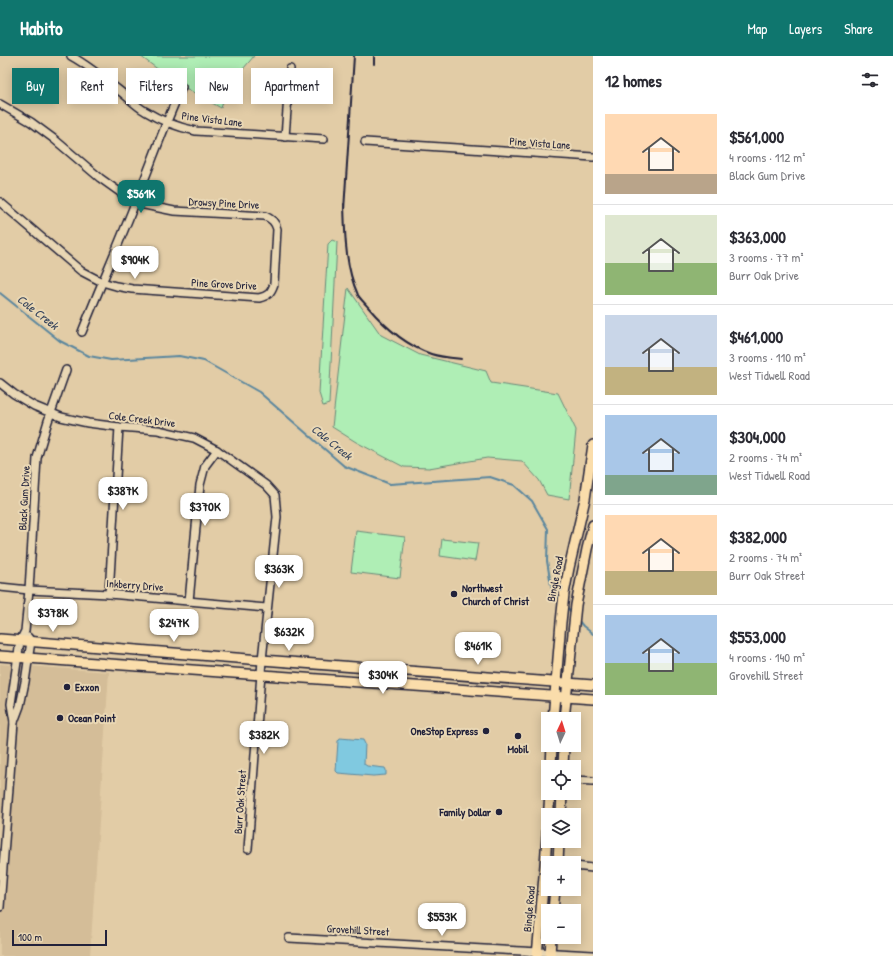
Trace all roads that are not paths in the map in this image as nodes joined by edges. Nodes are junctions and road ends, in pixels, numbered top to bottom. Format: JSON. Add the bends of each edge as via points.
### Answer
{"nodes":[{"id":1,"x":71,"y":56,"type":"edge"},
{"id":2,"x":0,"y":104,"type":"edge"},
{"id":3,"x":174,"y":104,"type":"edge"},
{"id":4,"x":287,"y":104,"type":"edge"},
{"id":5,"x":166,"y":123,"type":"junction"},
{"id":6,"x":285,"y":137,"type":"junction"},
{"id":7,"x":324,"y":140,"type":"dead end"},
{"id":8,"x":365,"y":142,"type":"dead end"},
{"id":9,"x":593,"y":158,"type":"edge"},
{"id":10,"x":0,"y":202,"type":"edge"},
{"id":11,"x":135,"y":203,"type":"junction"},
{"id":12,"x":276,"y":258,"type":"joint"},
{"id":13,"x":102,"y":282,"type":"junction"},
{"id":14,"x":82,"y":332,"type":"dead end"},
{"id":15,"x":66,"y":370,"type":"dead end"},
{"id":16,"x":0,"y":383,"type":"edge"},
{"id":17,"x":50,"y":413,"type":"junction"},
{"id":18,"x":119,"y":427,"type":"junction"},
{"id":19,"x":593,"y":445,"type":"edge"},
{"id":20,"x":217,"y":450,"type":"junction"},
{"id":21,"x":593,"y":525,"type":"edge"},
{"id":22,"x":574,"y":546,"type":"junction"},
{"id":23,"x":587,"y":549,"type":"junction"},
{"id":24,"x":0,"y":587,"type":"edge"},
{"id":25,"x":29,"y":590,"type":"junction"},
{"id":26,"x":109,"y":594,"type":"junction"},
{"id":27,"x":189,"y":601,"type":"junction"},
{"id":28,"x":267,"y":608,"type":"junction"},
{"id":29,"x":25,"y":631,"type":"junction"},
{"id":30,"x":0,"y":639,"type":"edge"},
{"id":31,"x":20,"y":640,"type":"junction"},
{"id":32,"x":30,"y":641,"type":"junction"},
{"id":33,"x":0,"y":656,"type":"edge"},
{"id":34,"x":17,"y":657,"type":"junction"},
{"id":35,"x":28,"y":658,"type":"junction"},
{"id":36,"x":262,"y":660,"type":"junction"},
{"id":37,"x":370,"y":668,"type":"junction"},
{"id":38,"x":447,"y":674,"type":"junction"},
{"id":39,"x":261,"y":675,"type":"junction"},
{"id":40,"x":556,"y":682,"type":"junction"},
{"id":41,"x":568,"y":682,"type":"junction"},
{"id":42,"x":368,"y":683,"type":"junction"},
{"id":43,"x":593,"y":685,"type":"edge"},
{"id":44,"x":447,"y":689,"type":"junction"},
{"id":45,"x":555,"y":697,"type":"junction"},
{"id":46,"x":566,"y":698,"type":"junction"},
{"id":47,"x":593,"y":700,"type":"edge"},
{"id":48,"x":554,"y":712,"type":"edge"},
{"id":49,"x":565,"y":712,"type":"edge"},
{"id":50,"x":14,"y":722,"type":"junction"},
{"id":51,"x":581,"y":780,"type":"edge"},
{"id":52,"x":593,"y":780,"type":"edge"},
{"id":53,"x":550,"y":800,"type":"edge"},
{"id":54,"x":248,"y":849,"type":"dead end"},
{"id":55,"x":546,"y":856,"type":"edge"},
{"id":56,"x":581,"y":867,"type":"edge"},
{"id":57,"x":593,"y":868,"type":"edge"},
{"id":58,"x":543,"y":896,"type":"edge"},
{"id":59,"x":0,"y":907,"type":"edge"},
{"id":60,"x":289,"y":938,"type":"dead end"},
{"id":61,"x":551,"y":944,"type":"edge"},
{"id":62,"x":537,"y":954,"type":"edge"},
{"id":63,"x":550,"y":954,"type":"edge"},
{"id":64,"x":593,"y":955,"type":"edge"}],
"edges":[{"from":1,"to":5,"type":"street","name":"Pine Vista Lane","via":[[108,81],[144,111]]},
{"from":2,"to":11,"type":"street","name":"Drowsy Pine Drive","via":[[31,122]]},
{"from":3,"to":5,"type":"street"},
{"from":4,"to":6,"type":"street"},
{"from":5,"to":6,"type":"street","name":"Pine Vista Lane","via":[[196,131]]},
{"from":5,"to":11,"type":"street"},
{"from":6,"to":7,"type":"street","name":"Pine Vista Lane"},
{"from":8,"to":9,"type":"street","name":"Pine Vista Lane"},
{"from":10,"to":13,"type":"street","name":"Pine Grove Drive","via":[[81,271]]},
{"from":11,"to":12,"type":"street","name":"Drowsy Pine Drive","via":[[174,211],[265,216],[276,224]]},
{"from":11,"to":13,"type":"street"},
{"from":12,"to":13,"type":"street","name":"Pine Grove Drive","via":[[272,291],[259,298],[132,289]]},
{"from":13,"to":14,"type":"street"},
{"from":15,"to":17,"type":"street","name":"Black Gum Drive"},
{"from":16,"to":17,"type":"street","name":"Cole Creek Drive","via":[[34,406]]},
{"from":17,"to":18,"type":"street","name":"Cole Creek Drive","via":[[88,423]]},
{"from":17,"to":25,"type":"street","name":"Black Gum Drive","via":[[37,458]]},
{"from":18,"to":20,"type":"street","name":"Cole Creek Drive","via":[[158,430],[194,438]]},
{"from":18,"to":26,"type":"street"},
{"from":19,"to":22,"type":"main road","name":"Bingle Road","via":[[585,499]]},
{"from":20,"to":27,"type":"street","via":[[206,466],[200,485]]},
{"from":20,"to":28,"type":"street","name":"Cole Creek Drive","via":[[266,485],[275,495],[277,517]]},
{"from":21,"to":23,"type":"main road"},
{"from":22,"to":23,"type":"main road"},
{"from":22,"to":40,"type":"main road","name":"Bingle Road","via":[[564,594]]},
{"from":23,"to":41,"type":"main road","via":[[579,587]]},
{"from":24,"to":25,"type":"street","name":"Inkberry Drive"},
{"from":25,"to":26,"type":"street","name":"Inkberry Drive"},
{"from":25,"to":29,"type":"street","name":"Black Gum Drive"},
{"from":26,"to":27,"type":"street","name":"Inkberry Drive"},
{"from":27,"to":28,"type":"street","name":"Inkberry Drive"},
{"from":28,"to":36,"type":"street","name":"Burr Oak Street"},
{"from":29,"to":31,"type":"street","name":"Black Gum Drive"},
{"from":29,"to":32,"type":"street"},
{"from":30,"to":31,"type":"main road"},
{"from":31,"to":32,"type":"main road"},
{"from":31,"to":34,"type":"street","name":"Black Gum Drive"},
{"from":32,"to":35,"type":"street"},
{"from":32,"to":36,"type":"main road"},
{"from":33,"to":34,"type":"main road"},
{"from":34,"to":35,"type":"main road"},
{"from":34,"to":50,"type":"street","name":"Black Gum Drive","via":[[11,704]]},
{"from":35,"to":39,"type":"main road"},
{"from":35,"to":50,"type":"street","via":[[20,706]]},
{"from":36,"to":37,"type":"main road"},
{"from":36,"to":39,"type":"street","name":"Burr Oak Street"},
{"from":37,"to":38,"type":"main road"},
{"from":37,"to":42,"type":"main road"},
{"from":38,"to":40,"type":"main road"},
{"from":38,"to":44,"type":"main road"},
{"from":39,"to":42,"type":"main road"},
{"from":39,"to":54,"type":"street","name":"Burr Oak Street"},
{"from":40,"to":41,"type":"main road"},
{"from":40,"to":45,"type":"main road","name":"Bingle Road"},
{"from":41,"to":43,"type":"main road"},
{"from":41,"to":46,"type":"main road"},
{"from":42,"to":44,"type":"main road"},
{"from":44,"to":45,"type":"main road"},
{"from":45,"to":46,"type":"main road"},
{"from":45,"to":48,"type":"main road","name":"Bingle Road"},
{"from":46,"to":47,"type":"main road"},
{"from":46,"to":49,"type":"main road"},
{"from":50,"to":59,"type":"street"},
{"from":51,"to":52,"type":"street"},
{"from":53,"to":55,"type":"main road","name":"Bingle Road"},
{"from":56,"to":57,"type":"street"},
{"from":58,"to":62,"type":"main road","name":"Bingle Road"},
{"from":60,"to":62,"type":"street","name":"Grovehill Street"},
{"from":61,"to":63,"type":"main road"},
{"from":62,"to":63,"type":"street","name":"Grovehill Street"},
{"from":63,"to":64,"type":"street","name":"Grovehill Street"}]}
